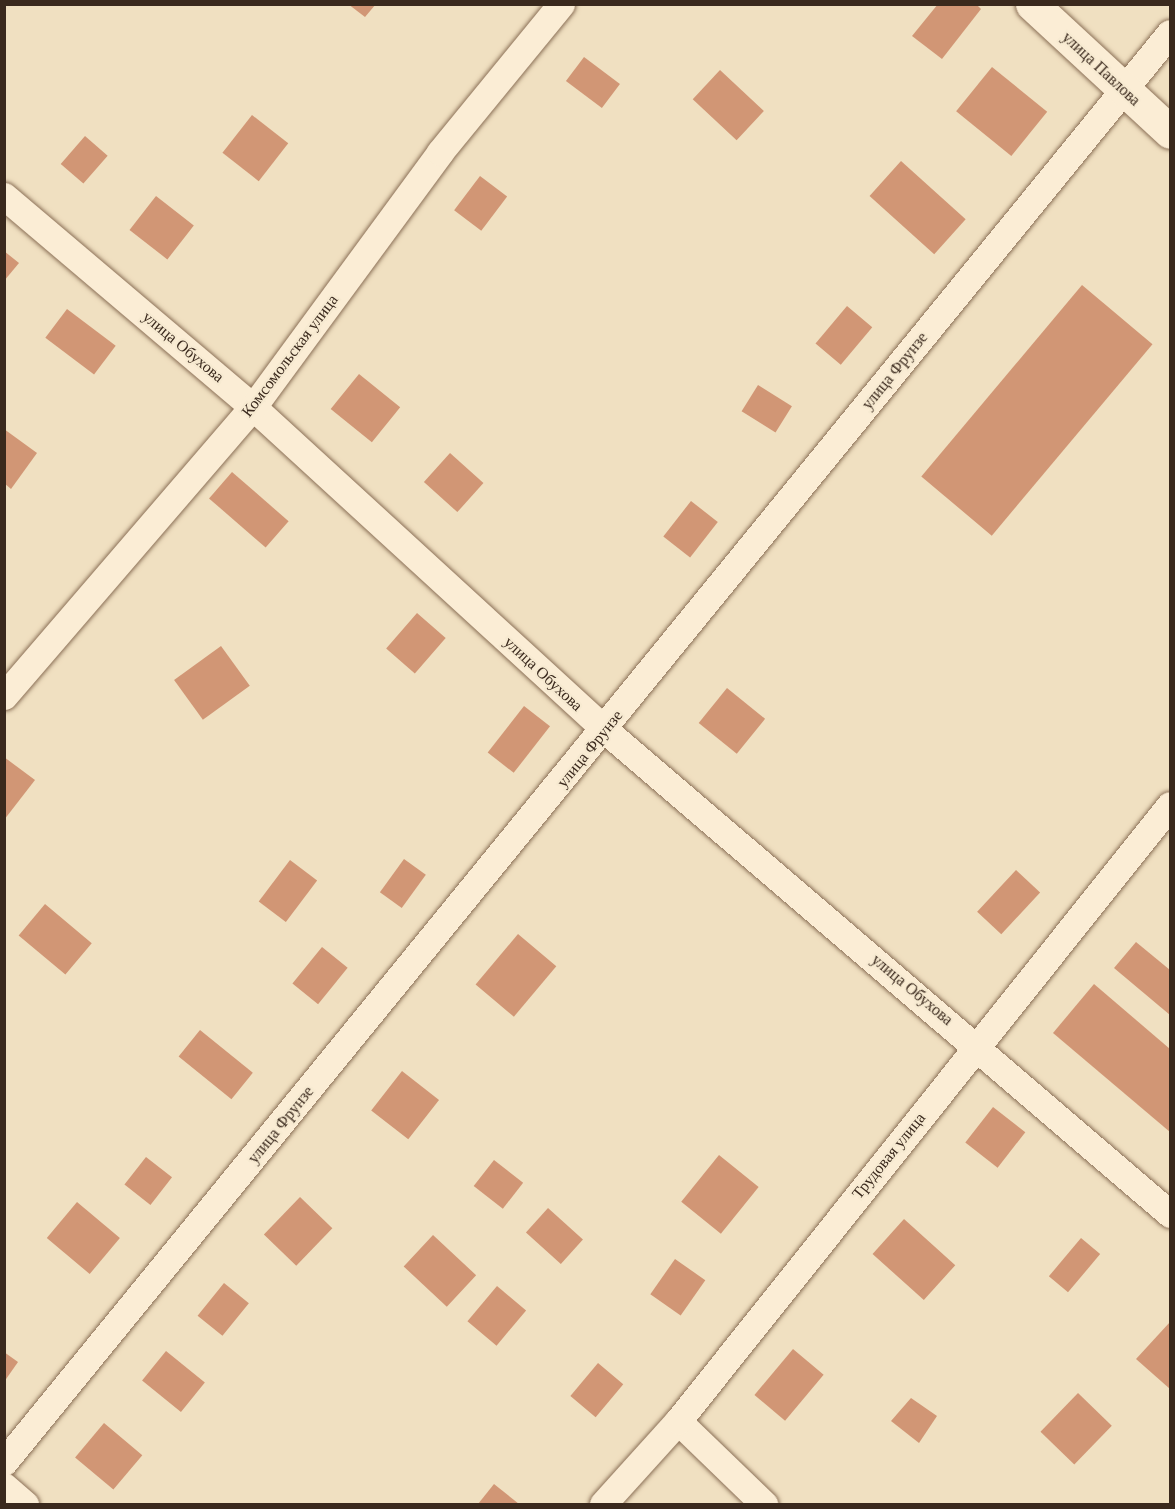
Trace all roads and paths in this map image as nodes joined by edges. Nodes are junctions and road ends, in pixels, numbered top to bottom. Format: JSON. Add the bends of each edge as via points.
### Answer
{"nodes":[{"id":1,"x":561,"y":4,"type":"edge"},
{"id":2,"x":1032,"y":4,"type":"edge"},
{"id":3,"x":1170,"y":33,"type":"edge"},
{"id":4,"x":1122,"y":88,"type":"junction"},
{"id":5,"x":1170,"y":132,"type":"edge"},
{"id":6,"x":4,"y":196,"type":"edge"},
{"id":7,"x":253,"y":407,"type":"junction"},
{"id":8,"x":4,"y":696,"type":"edge"},
{"id":9,"x":605,"y":730,"type":"junction"},
{"id":10,"x":1170,"y":805,"type":"edge"},
{"id":11,"x":978,"y":1045,"type":"junction"},
{"id":12,"x":1170,"y":1214,"type":"edge"},
{"id":13,"x":678,"y":1420,"type":"junction"},
{"id":14,"x":4,"y":1462,"type":"edge"},
{"id":15,"x":4,"y":1486,"type":"edge"},
{"id":16,"x":25,"y":1504,"type":"edge"},
{"id":17,"x":603,"y":1504,"type":"edge"},
{"id":18,"x":764,"y":1504,"type":"edge"}],
"edges":[{"from":1,"to":7,"type":"street","name":"Комсомольская улица","via":[[440,152]]},
{"from":2,"to":4,"type":"street","name":"улица Павлова"},
{"from":3,"to":4,"type":"street","name":"улица Фрунзе"},
{"from":4,"to":5,"type":"street","name":"улица Павлова"},
{"from":4,"to":9,"type":"street","name":"улица Фрунзе"},
{"from":6,"to":7,"type":"street","name":"улица Обухова"},
{"from":7,"to":8,"type":"street","name":"Комсомольская улица"},
{"from":7,"to":9,"type":"street","name":"улица Обухова"},
{"from":9,"to":11,"type":"street","name":"улица Обухова"},
{"from":9,"to":14,"type":"street","name":"улица Фрунзе"},
{"from":10,"to":11,"type":"street","name":"Трудовая улица"},
{"from":11,"to":12,"type":"street","name":"улица Обухова"},
{"from":11,"to":13,"type":"street","name":"Трудовая улица"},
{"from":13,"to":17,"type":"street","name":"Трудовая улица"},
{"from":13,"to":18,"type":"street"},
{"from":15,"to":16,"type":"street"}]}
